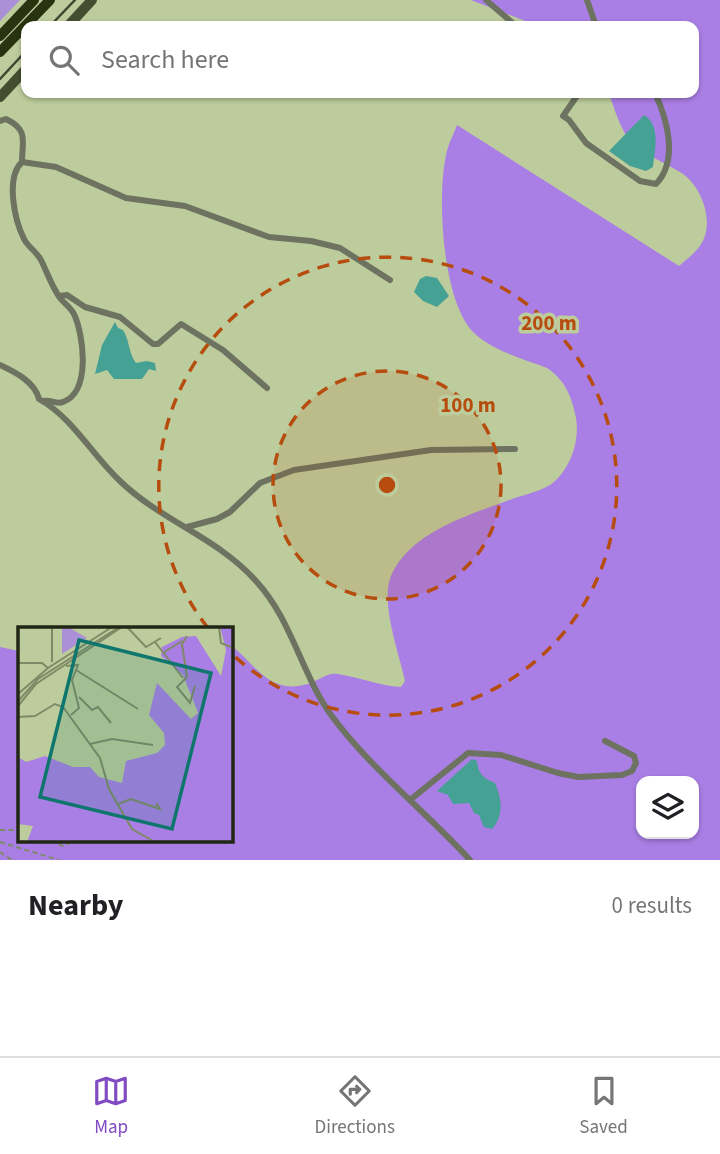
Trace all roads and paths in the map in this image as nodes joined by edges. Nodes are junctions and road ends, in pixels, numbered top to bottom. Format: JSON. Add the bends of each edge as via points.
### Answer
{"nodes":[{"id":1,"x":34,"y":0,"type":"edge"},
{"id":2,"x":50,"y":0,"type":"edge"},
{"id":3,"x":92,"y":0,"type":"edge"},
{"id":4,"x":486,"y":0,"type":"edge"},
{"id":5,"x":587,"y":0,"type":"edge"},
{"id":6,"x":30,"y":21,"type":"edge"},
{"id":7,"x":73,"y":21,"type":"edge"},
{"id":8,"x":510,"y":21,"type":"edge"},
{"id":9,"x":594,"y":21,"type":"edge"},
{"id":10,"x":21,"y":30,"type":"edge"},
{"id":11,"x":0,"y":36,"type":"edge"},
{"id":12,"x":0,"y":52,"type":"edge"},
{"id":13,"x":21,"y":74,"type":"edge"},
{"id":14,"x":0,"y":97,"type":"edge"},
{"id":15,"x":576,"y":98,"type":"edge"},
{"id":16,"x":656,"y":98,"type":"edge"},
{"id":17,"x":0,"y":121,"type":"edge"},
{"id":18,"x":22,"y":162,"type":"junction"},
{"id":19,"x":390,"y":280,"type":"dead end"},
{"id":20,"x":59,"y":296,"type":"junction"},
{"id":21,"x":0,"y":365,"type":"edge"},
{"id":22,"x":267,"y":388,"type":"dead end"},
{"id":23,"x":43,"y":401,"type":"junction"},
{"id":24,"x":515,"y":449,"type":"dead end"},
{"id":25,"x":187,"y":527,"type":"junction"},
{"id":26,"x":605,"y":741,"type":"dead end"},
{"id":27,"x":410,"y":800,"type":"junction"},
{"id":28,"x":0,"y":830,"type":"edge"},
{"id":29,"x":18,"y":830,"type":"edge"},
{"id":30,"x":0,"y":842,"type":"edge"},
{"id":31,"x":53,"y":842,"type":"edge"},
{"id":32,"x":73,"y":842,"type":"edge"},
{"id":33,"x":0,"y":852,"type":"edge"},
{"id":34,"x":12,"y":860,"type":"edge"},
{"id":35,"x":59,"y":860,"type":"edge"},
{"id":36,"x":470,"y":860,"type":"edge"}],
"edges":[{"from":1,"to":11,"type":"main road"},
{"from":2,"to":6,"type":"main road"},
{"from":3,"to":7,"type":"street"},
{"from":4,"to":8,"type":"street"},
{"from":5,"to":9,"type":"street"},
{"from":10,"to":12,"type":"main road"},
{"from":13,"to":14,"type":"street"},
{"from":15,"to":16,"type":"street","via":[[563,116],[586,143],[650,184],[656,184],[665,172],[668,145],[668,128]]},
{"from":17,"to":18,"type":"street","via":[[5,119],[22,130]]},
{"from":18,"to":19,"type":"street","via":[[56,167],[126,198],[185,206],[269,237],[340,248]]},
{"from":18,"to":20,"type":"street","via":[[14,181],[16,218]]},
{"from":20,"to":22,"type":"street","via":[[120,317],[153,344],[181,324]]},
{"from":20,"to":23,"type":"street","via":[[74,313],[83,354],[82,379],[67,401]]},
{"from":21,"to":23,"type":"street","via":[[32,384]]},
{"from":23,"to":25,"type":"street","via":[[69,422],[140,499]]},
{"from":24,"to":25,"type":"street","via":[[430,450],[294,470],[260,483],[217,519]]},
{"from":25,"to":27,"type":"street","via":[[241,566],[273,601],[329,712]]},
{"from":26,"to":27,"type":"street","via":[[634,756],[632,771],[578,777],[501,755],[468,753]]},
{"from":27,"to":36,"type":"street"},
{"from":28,"to":29,"type":"path"},
{"from":30,"to":35,"type":"path"},
{"from":31,"to":32,"type":"path","via":[[63,846]]},
{"from":33,"to":34,"type":"path"}]}
